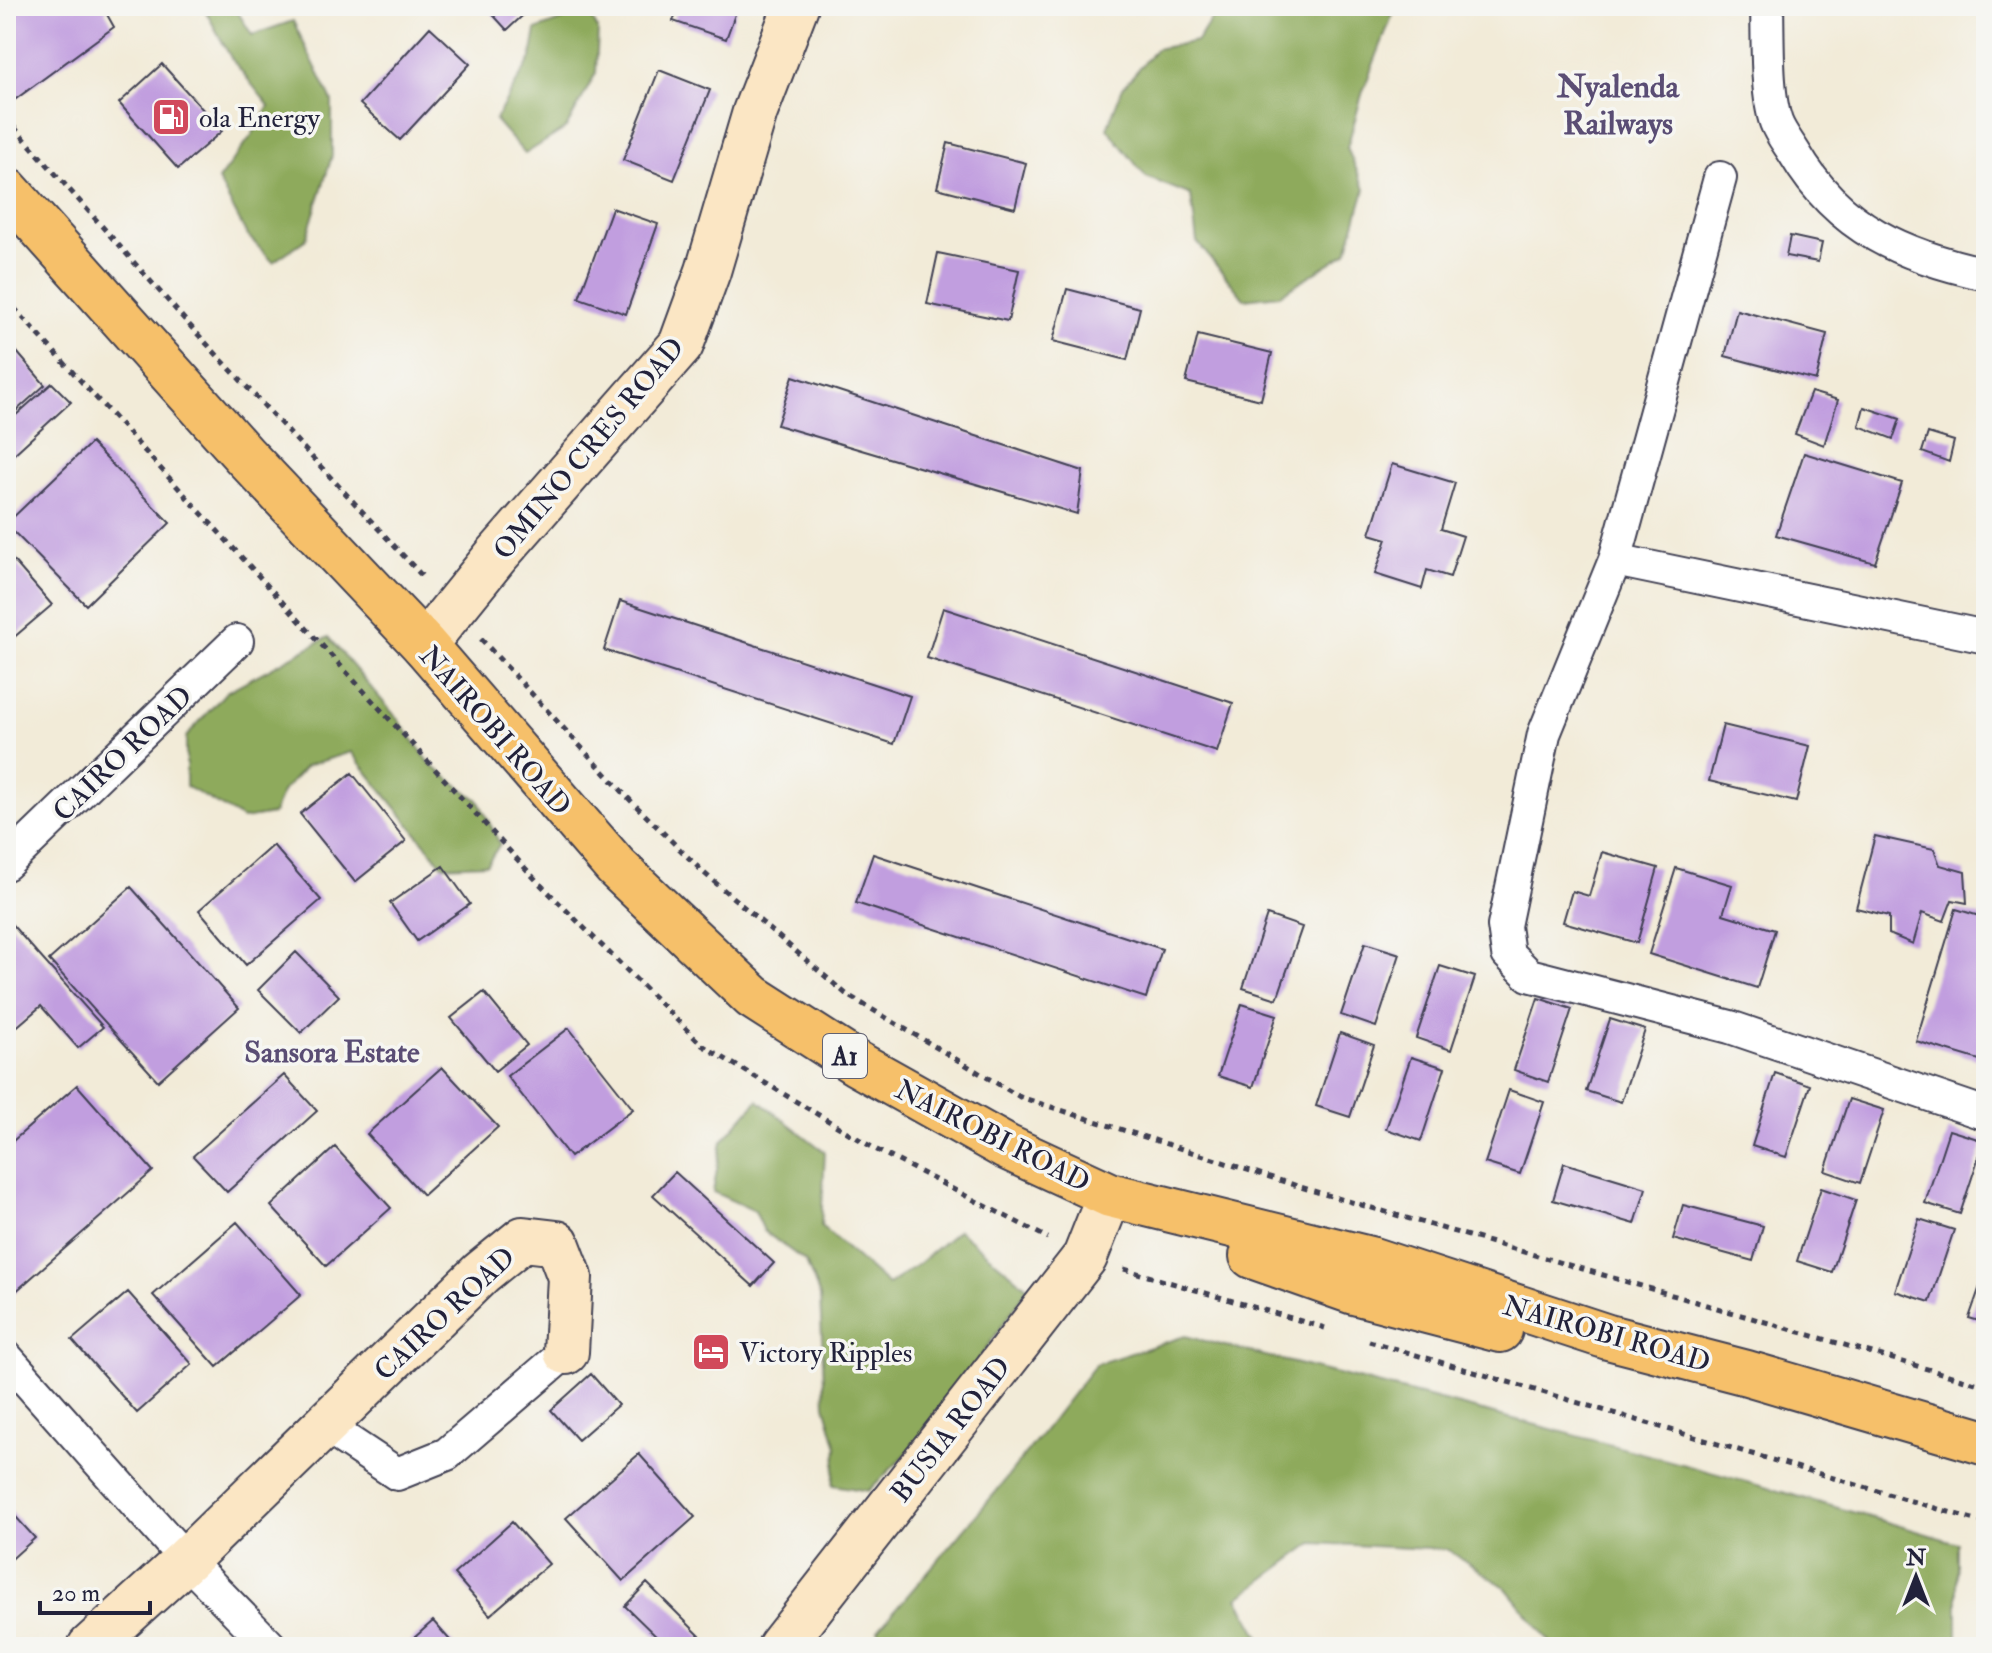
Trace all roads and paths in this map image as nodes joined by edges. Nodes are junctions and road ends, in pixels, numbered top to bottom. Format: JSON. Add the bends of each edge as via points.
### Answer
{"nodes":[{"id":1,"x":796,"y":6,"type":"edge"},
{"id":2,"x":1767,"y":6,"type":"edge"},
{"id":3,"x":6,"y":118,"type":"edge"},
{"id":4,"x":1720,"y":178,"type":"dead end"},
{"id":5,"x":6,"y":189,"type":"edge"},
{"id":6,"x":6,"y":217,"type":"edge"},
{"id":7,"x":1986,"y":274,"type":"edge"},
{"id":8,"x":6,"y":299,"type":"edge"},
{"id":9,"x":1615,"y":560,"type":"junction"},
{"id":10,"x":454,"y":610,"type":"junction"},
{"id":11,"x":1986,"y":637,"type":"edge"},
{"id":12,"x":237,"y":641,"type":"dead end"},
{"id":13,"x":424,"y":645,"type":"junction"},
{"id":14,"x":6,"y":864,"type":"edge"},
{"id":15,"x":1986,"y":1114,"type":"edge"},
{"id":16,"x":1106,"y":1204,"type":"junction"},
{"id":17,"x":1085,"y":1257,"type":"junction"},
{"id":18,"x":1329,"y":1329,"type":"dead end"},
{"id":19,"x":1360,"y":1338,"type":"dead end"},
{"id":20,"x":566,"y":1352,"type":"joint"},
{"id":21,"x":6,"y":1357,"type":"edge"},
{"id":22,"x":1986,"y":1386,"type":"edge"},
{"id":23,"x":325,"y":1426,"type":"junction"},
{"id":24,"x":1986,"y":1443,"type":"edge"},
{"id":25,"x":1986,"y":1473,"type":"edge"},
{"id":26,"x":1986,"y":1523,"type":"edge"},
{"id":27,"x":186,"y":1560,"type":"junction"},
{"id":28,"x":90,"y":1647,"type":"edge"},
{"id":29,"x":271,"y":1647,"type":"edge"},
{"id":30,"x":780,"y":1647,"type":"edge"}],
"edges":[{"from":1,"to":10,"type":"street","name":"OMINO CRES ROAD","via":[[755,112],[681,345]]},
{"from":2,"to":7,"type":"street","via":[[1776,123],[1804,170],[1831,202],[1882,241]]},
{"from":3,"to":10,"type":"path"},
{"from":4,"to":9,"type":"street"},
{"from":5,"to":13,"type":"highway","name":"NAIROBI ROAD","number":"A1","via":[[244,455]]},
{"from":6,"to":16,"type":"highway","name":"NAIROBI ROAD","number":"A1","via":[[229,470],[672,935],[749,1002],[862,1076]]},
{"from":8,"to":17,"type":"path","via":[[537,881],[702,1045],[877,1150]]},
{"from":9,"to":11,"type":"street"},
{"from":9,"to":15,"type":"street","via":[[1544,734],[1504,926],[1508,954],[1529,975],[1730,1027]]},
{"from":10,"to":13,"type":"street","name":"OMINO CRES ROAD"},
{"from":10,"to":22,"type":"path","via":[[704,873],[846,994],[1020,1097],[1310,1190]]},
{"from":12,"to":14,"type":"street","name":"CAIRO ROAD"},
{"from":13,"to":24,"type":"highway","name":"NAIROBI ROAD","number":"A1","via":[[616,867],[753,997],[856,1063],[1006,1147],[1110,1195],[1370,1259],[1608,1337]]},
{"from":16,"to":17,"type":"street","name":"BUSIA ROAD"},
{"from":16,"to":25,"type":"highway","name":"NAIROBI ROAD","number":"A1","via":[[1354,1292],[1742,1395]]},
{"from":17,"to":18,"type":"path"},
{"from":17,"to":30,"type":"street","name":"BUSIA ROAD"},
{"from":19,"to":26,"type":"path"},
{"from":20,"to":23,"type":"street","name":"CAIRO ROAD","via":[[447,1454],[397,1474]]},
{"from":20,"to":23,"type":"street","name":"CAIRO ROAD","via":[[570,1277],[557,1243],[523,1239],[481,1273]]},
{"from":21,"to":27,"type":"street"},
{"from":23,"to":27,"type":"street","name":"CAIRO ROAD"},
{"from":27,"to":28,"type":"street","name":"CAIRO ROAD"},
{"from":27,"to":29,"type":"street"}]}
